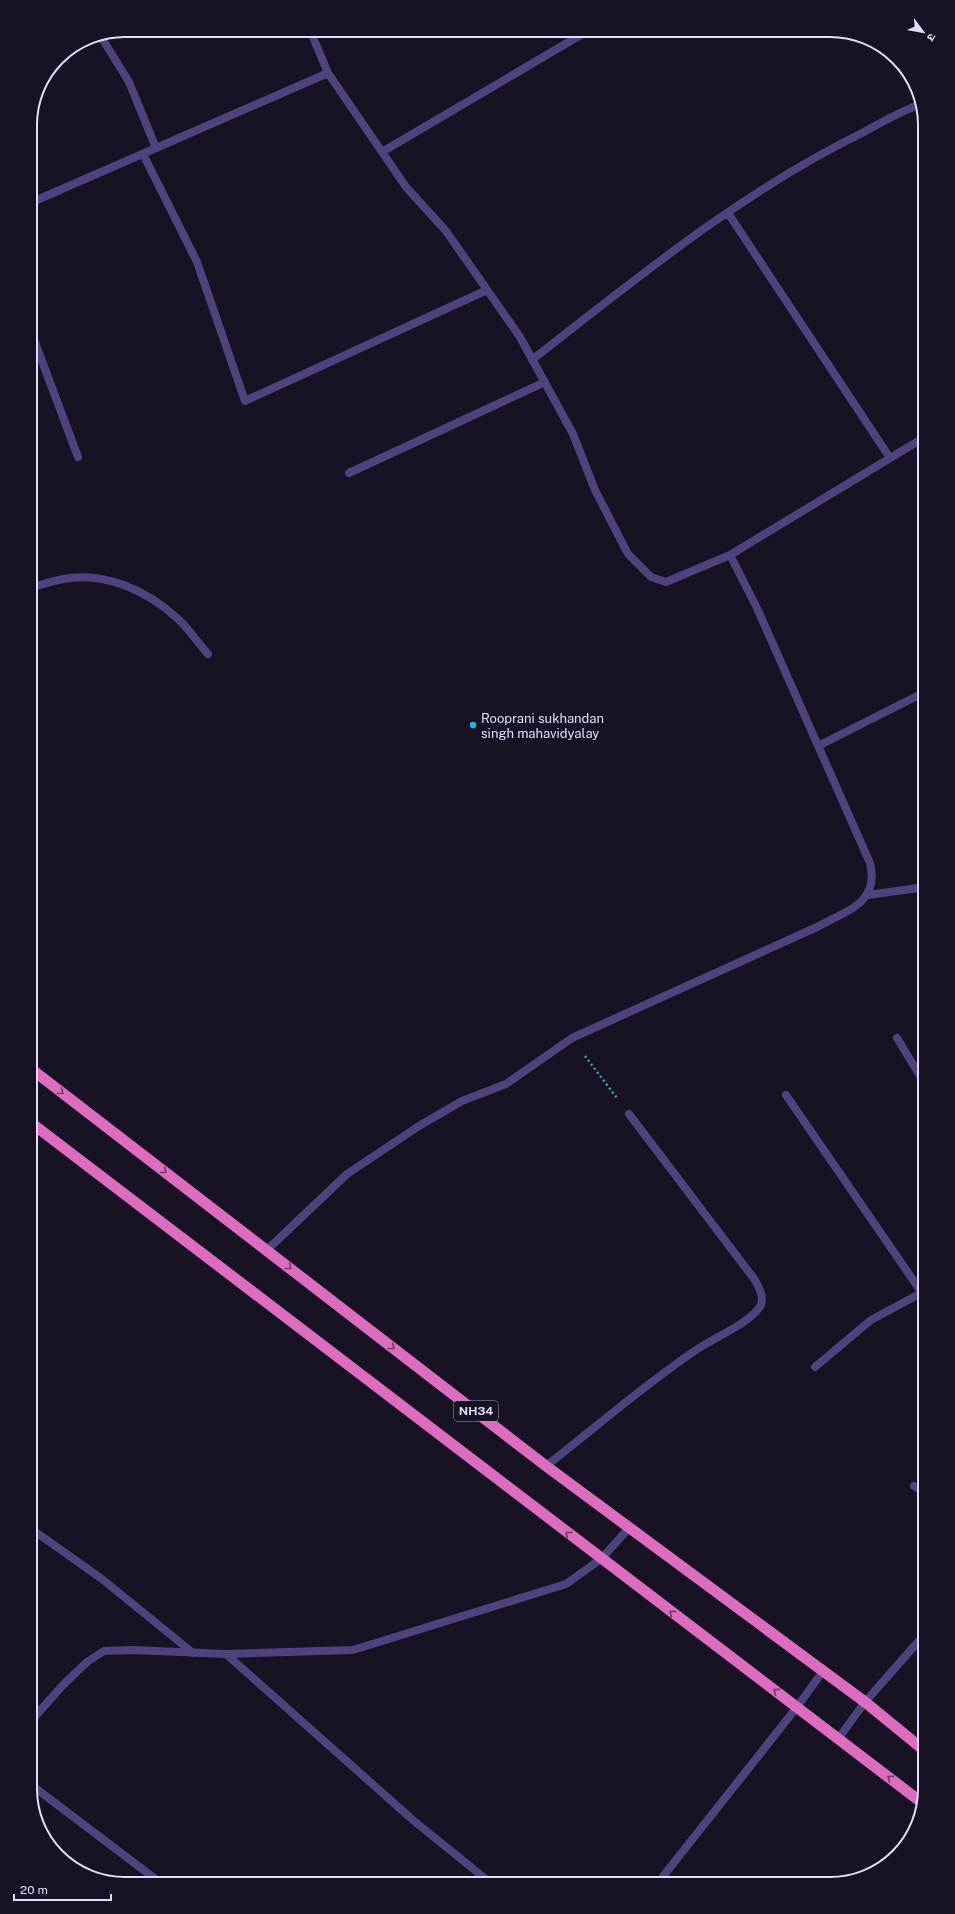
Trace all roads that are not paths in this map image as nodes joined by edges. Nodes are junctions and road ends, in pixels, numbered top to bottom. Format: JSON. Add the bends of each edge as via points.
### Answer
{"nodes":[{"id":1,"x":313,"y":37,"type":"edge"},
{"id":2,"x":577,"y":37,"type":"edge"},
{"id":3,"x":103,"y":40,"type":"edge"},
{"id":4,"x":328,"y":73,"type":"junction"},
{"id":5,"x":916,"y":107,"type":"edge"},
{"id":6,"x":156,"y":148,"type":"junction"},
{"id":7,"x":382,"y":152,"type":"junction"},
{"id":8,"x":143,"y":154,"type":"junction"},
{"id":9,"x":37,"y":200,"type":"edge"},
{"id":10,"x":728,"y":213,"type":"junction"},
{"id":11,"x":487,"y":290,"type":"junction"},
{"id":12,"x":37,"y":348,"type":"edge"},
{"id":13,"x":532,"y":360,"type":"junction"},
{"id":14,"x":545,"y":382,"type":"junction"},
{"id":15,"x":918,"y":441,"type":"edge"},
{"id":16,"x":78,"y":457,"type":"dead end"},
{"id":17,"x":890,"y":458,"type":"junction"},
{"id":18,"x":349,"y":473,"type":"dead end"},
{"id":19,"x":730,"y":555,"type":"junction"},
{"id":20,"x":37,"y":586,"type":"edge"},
{"id":21,"x":208,"y":654,"type":"dead end"},
{"id":22,"x":918,"y":696,"type":"edge"},
{"id":23,"x":818,"y":746,"type":"junction"},
{"id":24,"x":918,"y":888,"type":"edge"},
{"id":25,"x":868,"y":895,"type":"junction"},
{"id":26,"x":897,"y":1038,"type":"dead end"},
{"id":27,"x":918,"y":1072,"type":"edge"},
{"id":28,"x":37,"y":1076,"type":"edge"},
{"id":29,"x":786,"y":1095,"type":"dead end"},
{"id":30,"x":629,"y":1114,"type":"road end"},
{"id":31,"x":37,"y":1127,"type":"edge"},
{"id":32,"x":267,"y":1250,"type":"junction"},
{"id":33,"x":918,"y":1285,"type":"edge"},
{"id":34,"x":918,"y":1295,"type":"edge"},
{"id":35,"x":815,"y":1367,"type":"dead end"},
{"id":36,"x":546,"y":1466,"type":"junction"},
{"id":37,"x":914,"y":1486,"type":"dead end"},
{"id":38,"x":918,"y":1489,"type":"edge"},
{"id":39,"x":630,"y":1527,"type":"junction"},
{"id":40,"x":37,"y":1533,"type":"edge"},
{"id":41,"x":601,"y":1559,"type":"junction"},
{"id":42,"x":918,"y":1642,"type":"edge"},
{"id":43,"x":193,"y":1653,"type":"junction"},
{"id":44,"x":226,"y":1654,"type":"junction"},
{"id":45,"x":823,"y":1671,"type":"junction"},
{"id":46,"x":864,"y":1702,"type":"junction"},
{"id":47,"x":797,"y":1707,"type":"junction"},
{"id":48,"x":39,"y":1712,"type":"edge"},
{"id":49,"x":838,"y":1739,"type":"junction"},
{"id":50,"x":918,"y":1745,"type":"edge"},
{"id":51,"x":37,"y":1789,"type":"edge"},
{"id":52,"x":917,"y":1799,"type":"edge"},
{"id":53,"x":153,"y":1877,"type":"edge"},
{"id":54,"x":483,"y":1877,"type":"edge"},
{"id":55,"x":663,"y":1877,"type":"edge"}],
"edges":[{"from":1,"to":4,"type":"street"},
{"from":2,"to":7,"type":"street"},
{"from":3,"to":6,"type":"street","via":[[129,82]]},
{"from":4,"to":6,"type":"street"},
{"from":4,"to":7,"type":"street"},
{"from":5,"to":10,"type":"street","via":[[832,147]]},
{"from":6,"to":8,"type":"street"},
{"from":7,"to":11,"type":"street","via":[[406,187],[446,231]]},
{"from":8,"to":9,"type":"street"},
{"from":8,"to":11,"type":"street","via":[[197,262],[246,401]]},
{"from":10,"to":13,"type":"street","via":[[658,262]]},
{"from":10,"to":17,"type":"street"},
{"from":11,"to":13,"type":"street"},
{"from":12,"to":16,"type":"street"},
{"from":13,"to":14,"type":"street"},
{"from":14,"to":18,"type":"street"},
{"from":14,"to":19,"type":"street","via":[[573,434],[595,490],[628,554],[651,578],[666,582]]},
{"from":15,"to":17,"type":"street"},
{"from":17,"to":19,"type":"street"},
{"from":19,"to":23,"type":"street","via":[[757,608]]},
{"from":20,"to":21,"type":"street","via":[[64,579],[99,578],[125,585],[144,594],[178,619]]},
{"from":22,"to":23,"type":"street"},
{"from":23,"to":25,"type":"street","via":[[870,864],[873,876]]},
{"from":24,"to":25,"type":"street"},
{"from":25,"to":32,"type":"street","via":[[856,906],[817,927],[572,1038],[506,1084],[462,1101],[419,1126],[347,1174]]},
{"from":26,"to":27,"type":"street"},
{"from":28,"to":32,"type":"highway","number":"NH34","one_way":true},
{"from":29,"to":33,"type":"street"},
{"from":30,"to":36,"type":"street","via":[[755,1280],[762,1299],[760,1306],[751,1316],[690,1354]]},
{"from":41,"to":31,"type":"highway","one_way":true},
{"from":32,"to":36,"type":"highway","number":"NH34","one_way":true},
{"from":34,"to":35,"type":"street","via":[[871,1320]]},
{"from":36,"to":39,"type":"highway","number":"NH34"},
{"from":37,"to":38,"type":"street"},
{"from":39,"to":41,"type":"street"},
{"from":39,"to":45,"type":"highway","number":"NH34"},
{"from":40,"to":43,"type":"street","via":[[102,1579]]},
{"from":41,"to":44,"type":"street","via":[[566,1584],[353,1650]]},
{"from":47,"to":41,"type":"highway","one_way":true},
{"from":42,"to":46,"type":"street"},
{"from":43,"to":44,"type":"street"},
{"from":43,"to":48,"type":"street","via":[[104,1651],[87,1662]]},
{"from":44,"to":54,"type":"street","via":[[414,1821]]},
{"from":45,"to":46,"type":"highway","number":"NH34"},
{"from":45,"to":47,"type":"street"},
{"from":46,"to":49,"type":"street"},
{"from":46,"to":50,"type":"highway","number":"NH34"},
{"from":47,"to":49,"type":"highway"},
{"from":47,"to":55,"type":"street"},
{"from":52,"to":49,"type":"highway","one_way":true},
{"from":51,"to":53,"type":"street"}]}
